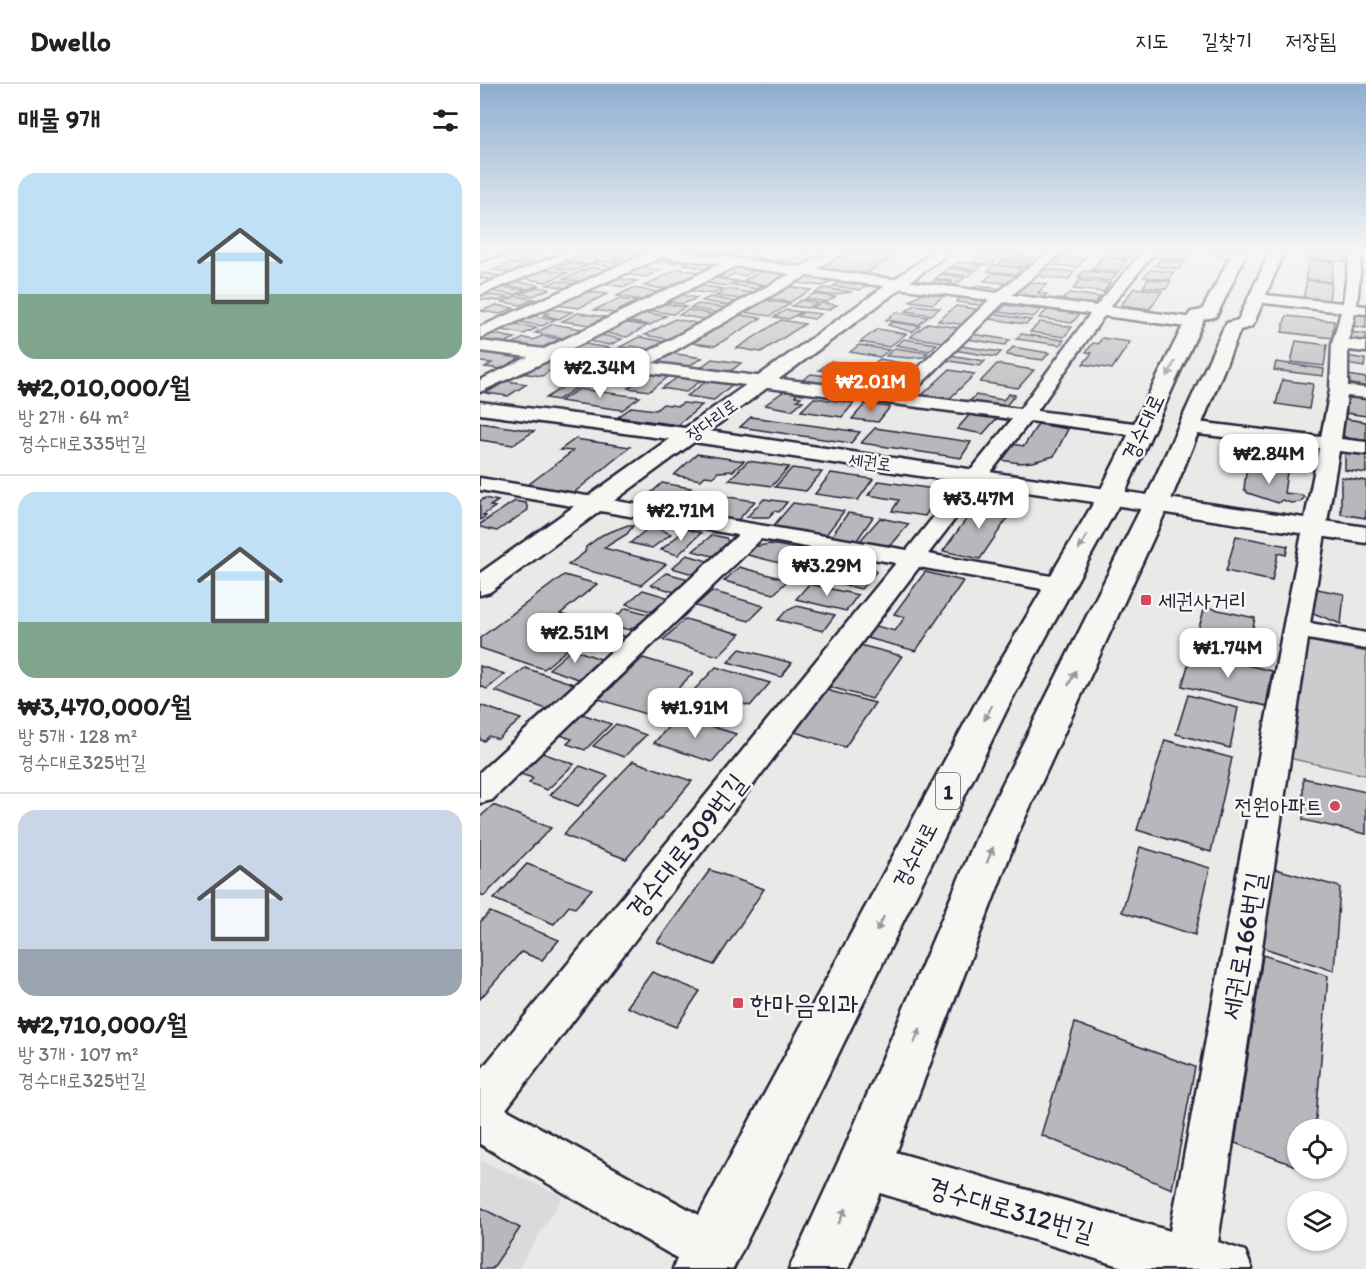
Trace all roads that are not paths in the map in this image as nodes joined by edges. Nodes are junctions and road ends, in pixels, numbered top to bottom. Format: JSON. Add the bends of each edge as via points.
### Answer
{"nodes":[{"id":1,"x":538,"y":307,"type":"edge"},
{"id":2,"x":642,"y":307,"type":"edge"},
{"id":3,"x":741,"y":307,"type":"edge"},
{"id":4,"x":865,"y":307,"type":"edge"},
{"id":5,"x":991,"y":307,"type":"edge"},
{"id":6,"x":1087,"y":307,"type":"edge"},
{"id":7,"x":1195,"y":307,"type":"edge"},
{"id":8,"x":1213,"y":307,"type":"edge"},
{"id":9,"x":1252,"y":307,"type":"edge"},
{"id":10,"x":1335,"y":307,"type":"edge"},
{"id":11,"x":1101,"y":309,"type":"junction"},
{"id":12,"x":1358,"y":310,"type":"edge"},
{"id":13,"x":1196,"y":320,"type":"junction"},
{"id":14,"x":480,"y":333,"type":"edge"},
{"id":15,"x":1340,"y":344,"type":"junction"},
{"id":16,"x":480,"y":346,"type":"edge"},
{"id":17,"x":1366,"y":347,"type":"edge"},
{"id":18,"x":546,"y":354,"type":"junction"},
{"id":19,"x":637,"y":365,"type":"junction"},
{"id":20,"x":764,"y":381,"type":"junction"},
{"id":21,"x":480,"y":387,"type":"edge"},
{"id":22,"x":1339,"y":390,"type":"junction"},
{"id":23,"x":1366,"y":393,"type":"edge"},
{"id":24,"x":897,"y":398,"type":"junction"},
{"id":25,"x":480,"y":408,"type":"edge"},
{"id":26,"x":1025,"y":415,"type":"junction"},
{"id":27,"x":1189,"y":427,"type":"junction"},
{"id":28,"x":1142,"y":430,"type":"junction"},
{"id":29,"x":691,"y":435,"type":"junction"},
{"id":30,"x":1330,"y":444,"type":"junction"},
{"id":31,"x":1366,"y":448,"type":"edge"},
{"id":32,"x":974,"y":477,"type":"junction"},
{"id":33,"x":480,"y":484,"type":"edge"},
{"id":34,"x":1110,"y":497,"type":"junction"},
{"id":35,"x":595,"y":504,"type":"junction"},
{"id":36,"x":1156,"y":504,"type":"junction"},
{"id":37,"x":1317,"y":528,"type":"junction"},
{"id":38,"x":756,"y":531,"type":"junction"},
{"id":39,"x":1366,"y":535,"type":"edge"},
{"id":40,"x":914,"y":557,"type":"junction"},
{"id":41,"x":1059,"y":584,"type":"junction"},
{"id":42,"x":480,"y":586,"type":"edge"},
{"id":43,"x":1296,"y":629,"type":"junction"},
{"id":44,"x":1366,"y":641,"type":"edge"},
{"id":45,"x":480,"y":791,"type":"edge"},
{"id":46,"x":480,"y":1106,"type":"edge"},
{"id":47,"x":480,"y":1119,"type":"edge"},
{"id":48,"x":864,"y":1166,"type":"junction"},
{"id":49,"x":707,"y":1260,"type":"edge"},
{"id":50,"x":1209,"y":1265,"type":"edge"},
{"id":51,"x":818,"y":1269,"type":"edge"}],
"edges":[{"from":1,"to":14,"type":"street"},
{"from":2,"to":18,"type":"street"},
{"from":3,"to":19,"type":"street"},
{"from":4,"to":20,"type":"main road","name":"장다리로"},
{"from":5,"to":24,"type":"street"},
{"from":6,"to":11,"type":"street"},
{"from":7,"to":13,"type":"main road","name":"경수대로"},
{"from":8,"to":13,"type":"main road","name":"경수대로","number":"1"},
{"from":9,"to":27,"type":"main road","name":"경수대로","via":[[1245,323],[1235,315]]},
{"from":10,"to":12,"type":"street"},
{"from":11,"to":13,"type":"street"},
{"from":11,"to":26,"type":"street","name":"경수대로309번길"},
{"from":12,"to":15,"type":"street","name":"세권로166번길"},
{"from":13,"to":28,"type":"main road","name":"경수대로","number":"1","one_way":true},
{"from":15,"to":17,"type":"street"},
{"from":15,"to":22,"type":"street","name":"세권로166번길"},
{"from":16,"to":18,"type":"street"},
{"from":18,"to":19,"type":"street"},
{"from":18,"to":21,"type":"street"},
{"from":19,"to":20,"type":"street"},
{"from":20,"to":24,"type":"street"},
{"from":20,"to":29,"type":"main road","name":"장다리로"},
{"from":22,"to":23,"type":"street"},
{"from":22,"to":30,"type":"street","name":"세권로166번길"},
{"from":24,"to":26,"type":"street"},
{"from":25,"to":29,"type":"main road","name":"세권로"},
{"from":26,"to":28,"type":"street"},
{"from":26,"to":32,"type":"street","name":"경수대로309번길"},
{"from":27,"to":30,"type":"street"},
{"from":27,"to":36,"type":"main road","name":"경수대로"},
{"from":28,"to":34,"type":"main road","name":"경수대로","number":"1"},
{"from":29,"to":32,"type":"main road","name":"세권로"},
{"from":29,"to":35,"type":"main road","name":"장다리로"},
{"from":30,"to":31,"type":"street"},
{"from":30,"to":37,"type":"street","name":"세권로166번길"},
{"from":32,"to":34,"type":"main road","name":"세권로"},
{"from":32,"to":40,"type":"street","name":"경수대로309번길"},
{"from":33,"to":35,"type":"street"},
{"from":34,"to":36,"type":"main road","name":"세권로"},
{"from":34,"to":41,"type":"main road","name":"경수대로","number":"1","one_way":true},
{"from":35,"to":38,"type":"street"},
{"from":35,"to":42,"type":"main road","name":"장다리로"},
{"from":36,"to":37,"type":"main road","name":"세권로"},
{"from":48,"to":36,"type":"main road","name":"경수대로","one_way":true,"via":[[1000,829]]},
{"from":37,"to":39,"type":"main road","name":"세권로"},
{"from":37,"to":43,"type":"street","name":"세권로166번길"},
{"from":38,"to":40,"type":"street"},
{"from":38,"to":45,"type":"street"},
{"from":40,"to":41,"type":"street"},
{"from":40,"to":46,"type":"street","name":"경수대로309번길"},
{"from":41,"to":49,"type":"main road","name":"경수대로","number":"1","one_way":true,"via":[[996,697]]},
{"from":43,"to":44,"type":"street"},
{"from":43,"to":50,"type":"street","name":"세권로166번길"},
{"from":47,"to":49,"type":"street"},
{"from":48,"to":50,"type":"street","name":"경수대로312번길"},
{"from":51,"to":48,"type":"main road","name":"경수대로","one_way":true}]}
